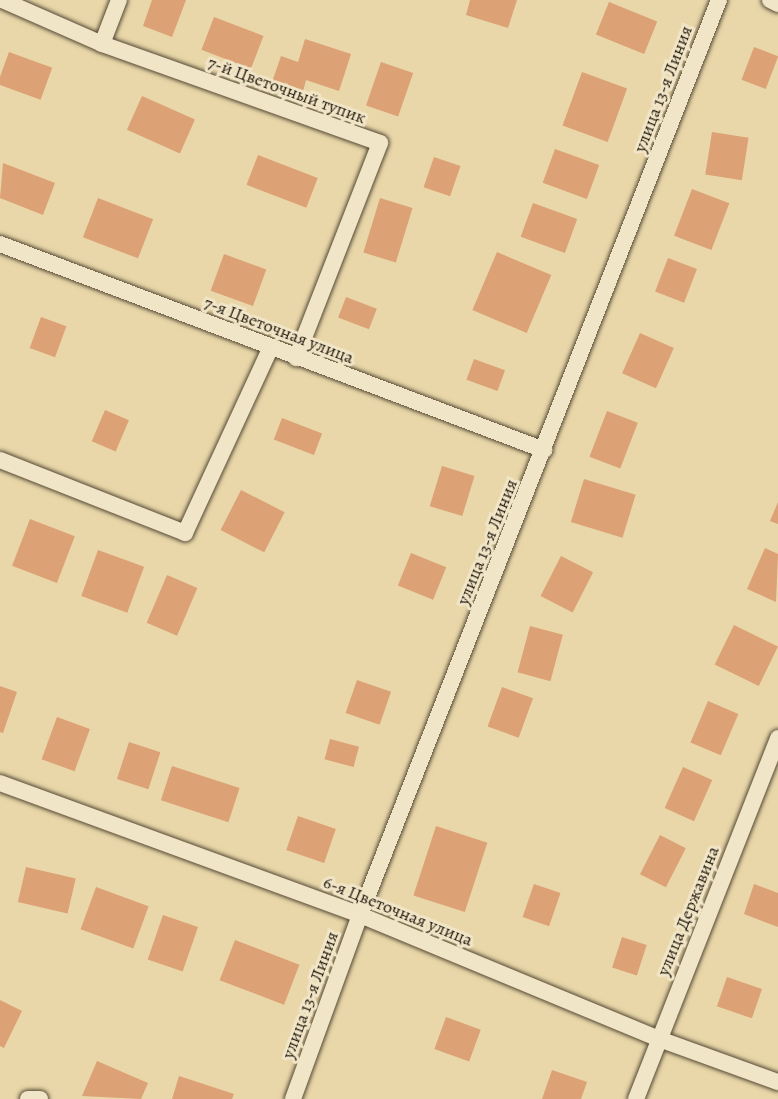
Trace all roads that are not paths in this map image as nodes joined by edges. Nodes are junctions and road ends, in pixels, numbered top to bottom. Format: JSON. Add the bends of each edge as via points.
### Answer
{"nodes":[{"id":1,"x":2,"y":0,"type":"edge"},
{"id":2,"x":119,"y":0,"type":"edge"},
{"id":3,"x":719,"y":0,"type":"edge"},
{"id":4,"x":770,"y":0,"type":"edge"},
{"id":5,"x":778,"y":3,"type":"edge"},
{"id":6,"x":102,"y":44,"type":"junction"},
{"id":7,"x":1,"y":250,"type":"edge"},
{"id":8,"x":271,"y":347,"type":"junction"},
{"id":9,"x":296,"y":358,"type":"junction"},
{"id":10,"x":544,"y":450,"type":"junction"},
{"id":11,"x":0,"y":460,"type":"edge"},
{"id":12,"x":778,"y":738,"type":"edge"},
{"id":13,"x":0,"y":783,"type":"edge"},
{"id":14,"x":360,"y":915,"type":"junction"},
{"id":15,"x":659,"y":1039,"type":"junction"},
{"id":16,"x":778,"y":1082,"type":"edge"},
{"id":17,"x":28,"y":1099,"type":"edge"},
{"id":18,"x":40,"y":1099,"type":"edge"},
{"id":19,"x":293,"y":1099,"type":"edge"},
{"id":20,"x":636,"y":1099,"type":"edge"}],
"edges":[{"from":1,"to":6,"type":"lane","name":"7-й Цветочный тупик"},
{"from":2,"to":6,"type":"lane"},
{"from":3,"to":10,"type":"lane","name":"улица 13-я Линия"},
{"from":4,"to":5,"type":"lane"},
{"from":6,"to":9,"type":"lane","name":"7-й Цветочный тупик","via":[[380,143]]},
{"from":7,"to":8,"type":"lane","name":"7-я Цветочная улица"},
{"from":8,"to":9,"type":"lane","name":"7-я Цветочная улица"},
{"from":8,"to":11,"type":"lane","via":[[185,533]]},
{"from":9,"to":10,"type":"lane","name":"7-я Цветочная улица"},
{"from":10,"to":14,"type":"lane","name":"улица 13-я Линия"},
{"from":12,"to":15,"type":"lane","name":"улица Державина"},
{"from":13,"to":14,"type":"lane","name":"6-я Цветочная улица"},
{"from":14,"to":15,"type":"lane","name":"6-я Цветочная улица"},
{"from":14,"to":19,"type":"lane","name":"улица 13-я Линия"},
{"from":15,"to":16,"type":"lane","name":"6-я Цветочная улица"},
{"from":15,"to":20,"type":"lane","name":"улица Державина"},
{"from":17,"to":18,"type":"lane"}]}
